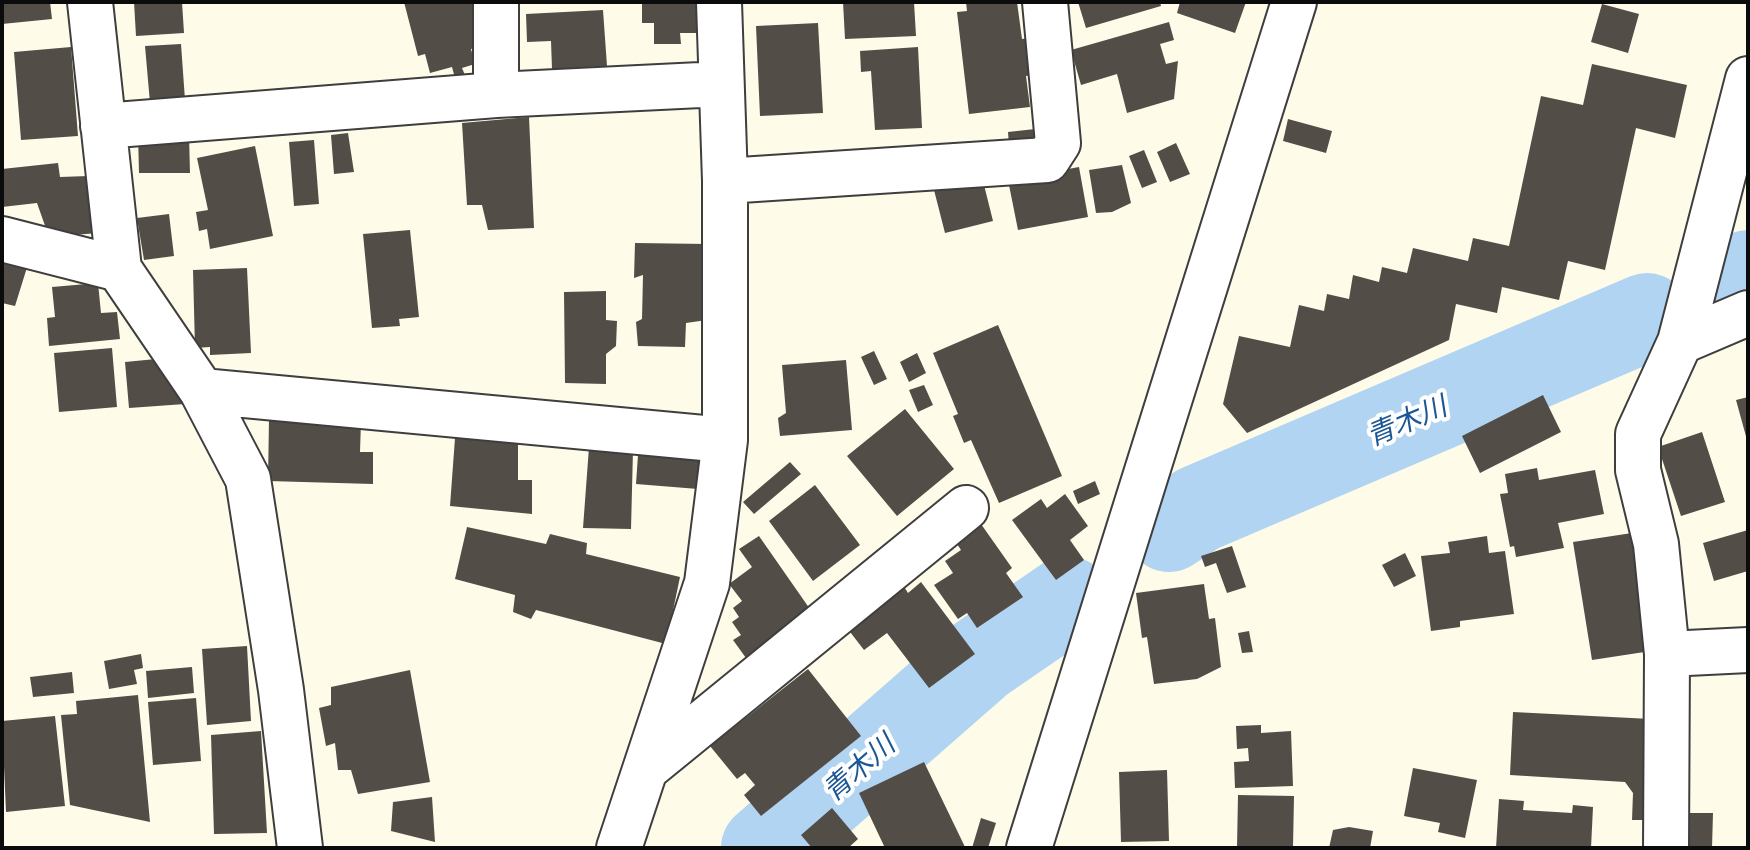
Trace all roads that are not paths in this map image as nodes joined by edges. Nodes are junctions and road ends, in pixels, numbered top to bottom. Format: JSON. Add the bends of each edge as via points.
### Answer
{"nodes":[{"id":1,"x":90,"y":2,"type":"edge"},
{"id":2,"x":496,"y":2,"type":"edge"},
{"id":3,"x":719,"y":2,"type":"edge"},
{"id":4,"x":1045,"y":2,"type":"edge"},
{"id":5,"x":1294,"y":2,"type":"edge"},
{"id":6,"x":1748,"y":79,"type":"edge"},
{"id":7,"x":721,"y":84,"type":"junction"},
{"id":8,"x":496,"y":95,"type":"junction"},
{"id":9,"x":103,"y":126,"type":"junction"},
{"id":10,"x":725,"y":181,"type":"junction"},
{"id":11,"x":2,"y":239,"type":"edge"},
{"id":12,"x":119,"y":269,"type":"junction"},
{"id":13,"x":1748,"y":313,"type":"edge"},
{"id":14,"x":1680,"y":342,"type":"junction"},
{"id":15,"x":202,"y":391,"type":"junction"},
{"id":16,"x":725,"y":440,"type":"junction"},
{"id":17,"x":966,"y":508,"type":"dead end"},
{"id":18,"x":1748,"y":650,"type":"edge"},
{"id":19,"x":1667,"y":654,"type":"junction"},
{"id":20,"x":648,"y":767,"type":"junction"},
{"id":21,"x":300,"y":848,"type":"edge"},
{"id":22,"x":619,"y":848,"type":"edge"},
{"id":23,"x":1029,"y":848,"type":"edge"},
{"id":24,"x":1666,"y":848,"type":"edge"}],
"edges":[{"from":1,"to":9,"type":"street"},
{"from":2,"to":8,"type":"street"},
{"from":3,"to":7,"type":"street"},
{"from":4,"to":10,"type":"street","via":[[1058,143],[1047,160]]},
{"from":5,"to":23,"type":"street"},
{"from":6,"to":14,"type":"street"},
{"from":7,"to":8,"type":"street"},
{"from":7,"to":10,"type":"street"},
{"from":8,"to":9,"type":"street"},
{"from":9,"to":12,"type":"street"},
{"from":10,"to":16,"type":"street"},
{"from":11,"to":12,"type":"street"},
{"from":12,"to":15,"type":"street"},
{"from":13,"to":14,"type":"street"},
{"from":14,"to":19,"type":"street","via":[[1638,434],[1638,470],[1656,544]]},
{"from":15,"to":16,"type":"street"},
{"from":15,"to":21,"type":"street","via":[[248,479]]},
{"from":16,"to":20,"type":"street","via":[[707,583]]},
{"from":17,"to":20,"type":"street"},
{"from":18,"to":19,"type":"street"},
{"from":19,"to":24,"type":"street"},
{"from":20,"to":22,"type":"street"}]}
